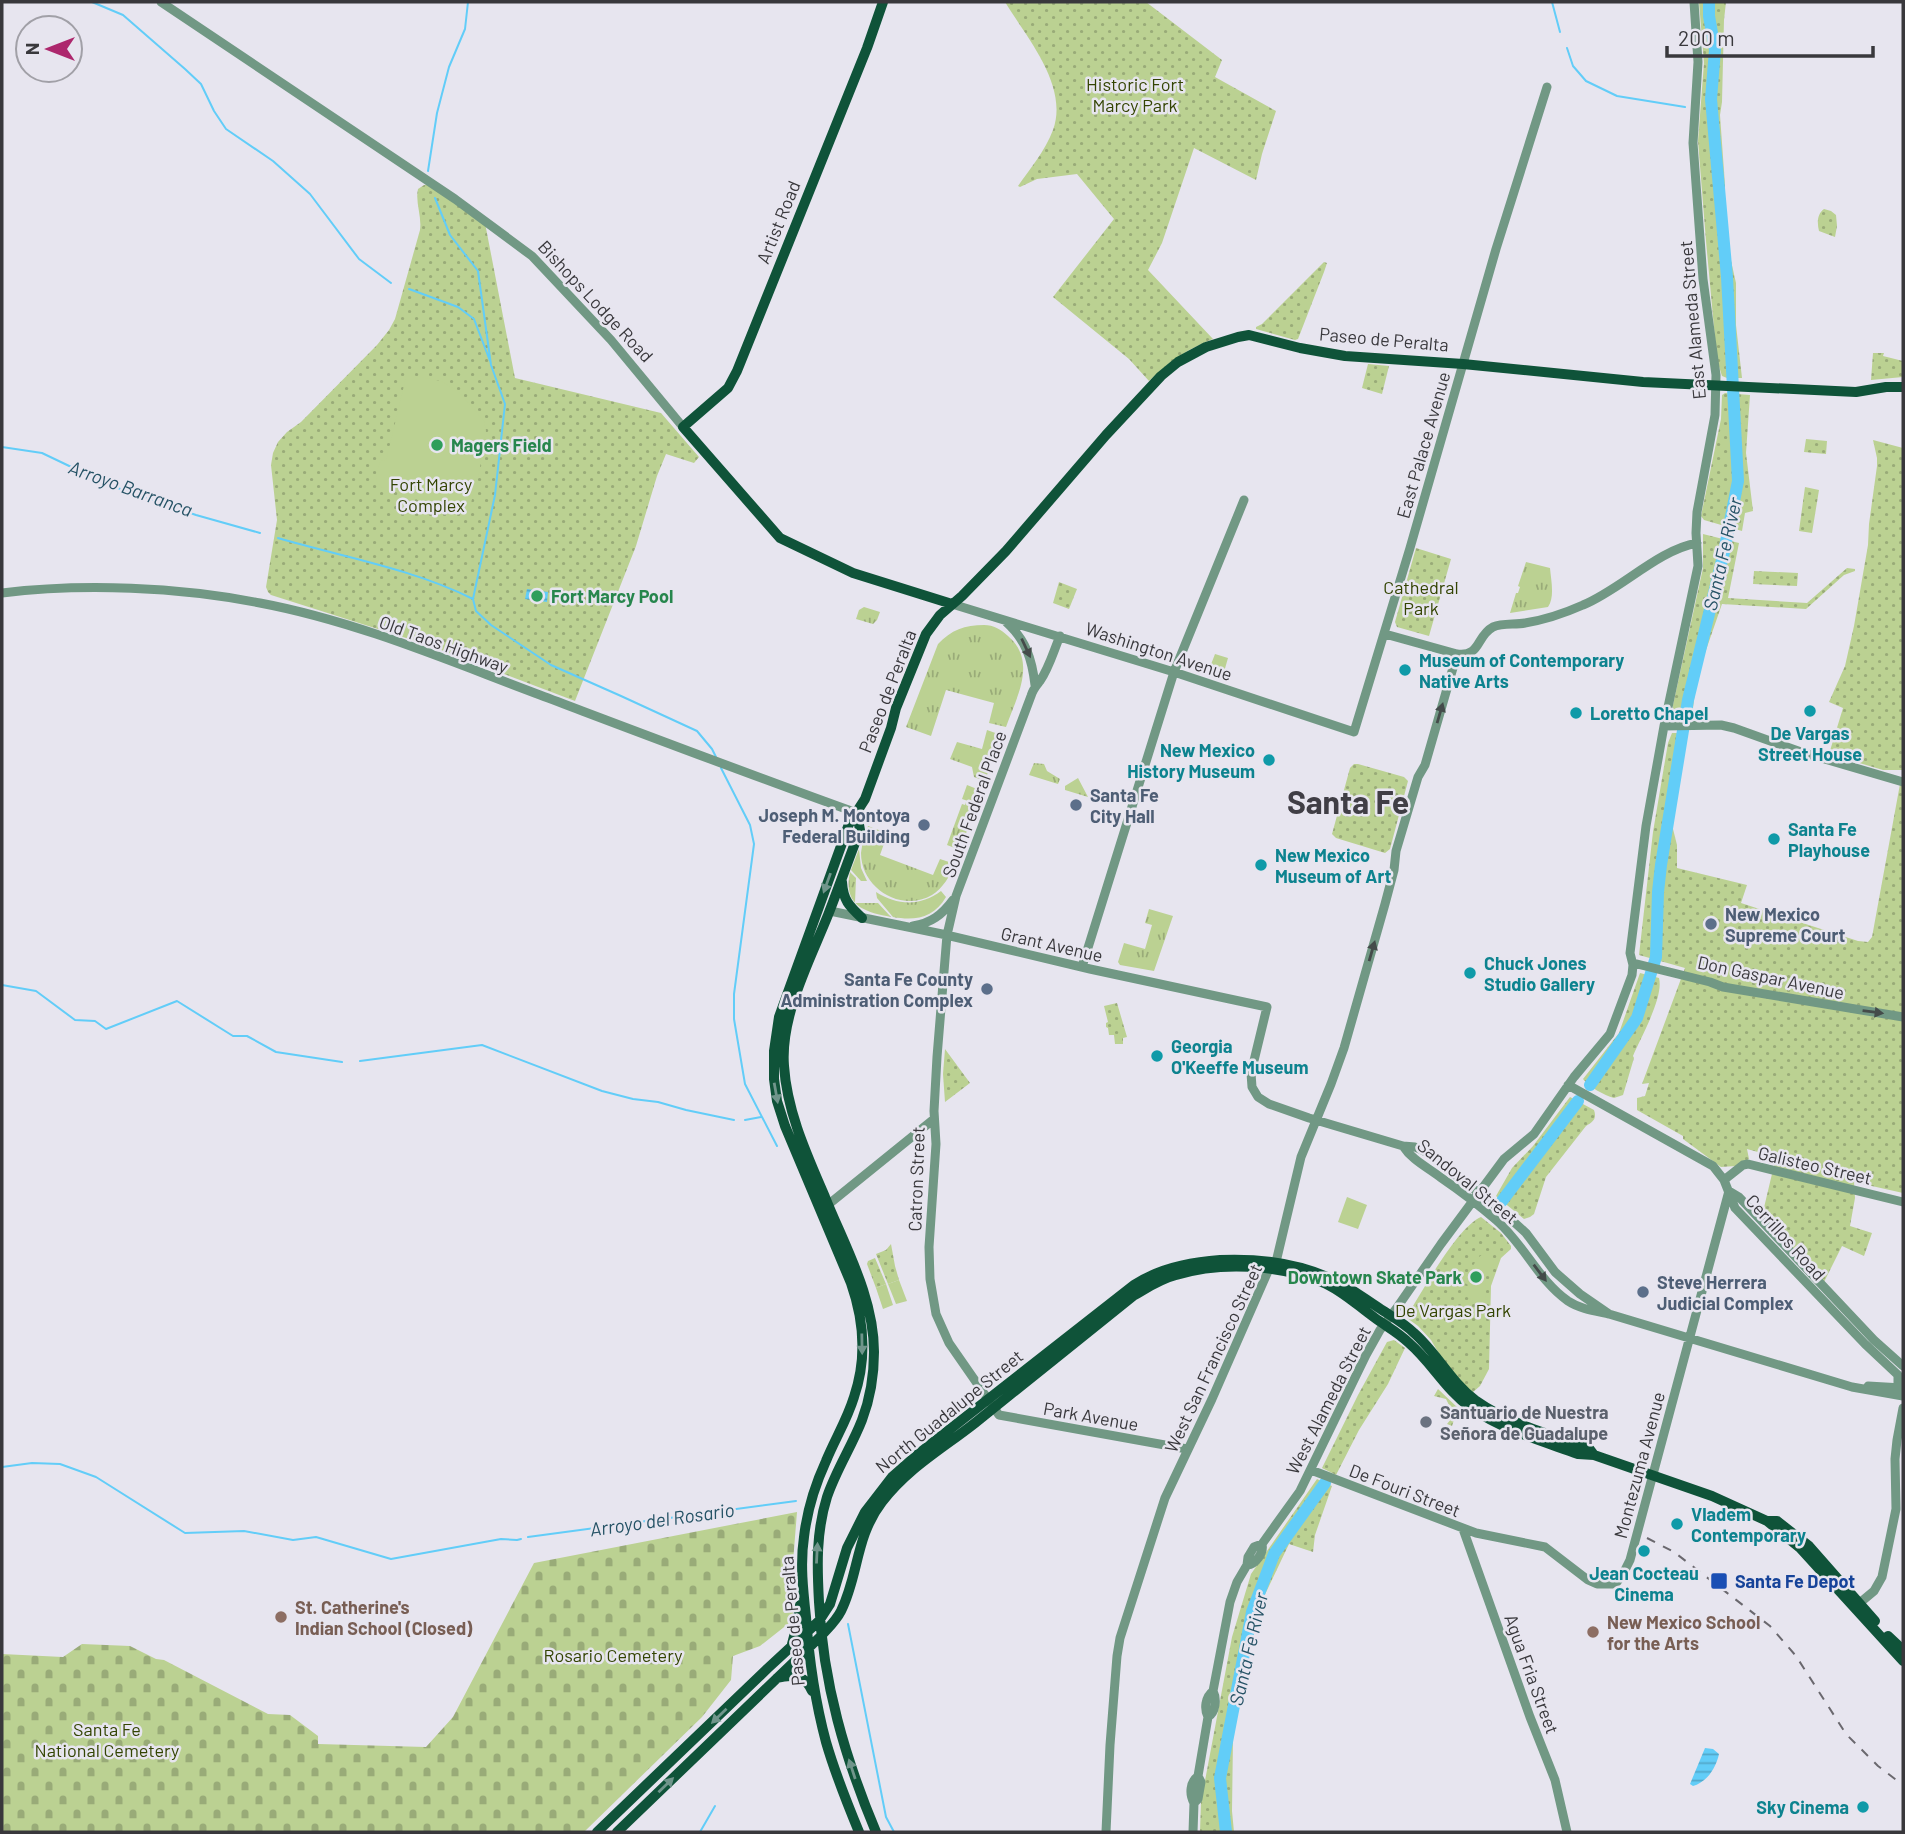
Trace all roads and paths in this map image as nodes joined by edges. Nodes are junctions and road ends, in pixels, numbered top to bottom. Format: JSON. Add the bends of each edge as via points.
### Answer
{"nodes":[{"id":1,"x":161,"y":2,"type":"edge"},
{"id":2,"x":1694,"y":2,"type":"edge"},
{"id":3,"x":882,"y":7,"type":"edge"},
{"id":4,"x":1547,"y":87,"type":"dead end"},
{"id":5,"x":1463,"y":364,"type":"junction"},
{"id":6,"x":1720,"y":386,"type":"junction"},
{"id":7,"x":1903,"y":387,"type":"edge"},
{"id":8,"x":683,"y":426,"type":"junction"},
{"id":9,"x":1244,"y":500,"type":"dead end"},
{"id":10,"x":1697,"y":543,"type":"junction"},
{"id":11,"x":2,"y":593,"type":"edge"},
{"id":12,"x":952,"y":604,"type":"junction"},
{"id":13,"x":1002,"y":619,"type":"junction"},
{"id":14,"x":1385,"y":634,"type":"junction"},
{"id":15,"x":1060,"y":636,"type":"junction"},
{"id":16,"x":1457,"y":654,"type":"junction"},
{"id":17,"x":1174,"y":671,"type":"junction"},
{"id":18,"x":1035,"y":685,"type":"junction"},
{"id":19,"x":1668,"y":726,"type":"junction"},
{"id":20,"x":1354,"y":732,"type":"joint"},
{"id":21,"x":1903,"y":775,"type":"edge"},
{"id":22,"x":1887,"y":777,"type":"junction"},
{"id":23,"x":1903,"y":782,"type":"edge"},
{"id":24,"x":857,"y":813,"type":"junction"},
{"id":25,"x":843,"y":874,"type":"junction"},
{"id":26,"x":956,"y":896,"type":"junction"},
{"id":27,"x":830,"y":911,"type":"junction"},
{"id":28,"x":862,"y":918,"type":"junction"},
{"id":29,"x":908,"y":927,"type":"junction"},
{"id":30,"x":947,"y":935,"type":"junction"},
{"id":31,"x":1638,"y":964,"type":"junction"},
{"id":32,"x":1082,"y":967,"type":"junction"},
{"id":33,"x":1267,"y":1007,"type":"joint"},
{"id":34,"x":1903,"y":1017,"type":"edge"},
{"id":35,"x":1568,"y":1085,"type":"junction"},
{"id":36,"x":798,"y":1102,"type":"dead end"},
{"id":37,"x":934,"y":1119,"type":"junction"},
{"id":38,"x":1316,"y":1119,"type":"junction"},
{"id":39,"x":800,"y":1135,"type":"junction"},
{"id":40,"x":1724,"y":1180,"type":"junction"},
{"id":41,"x":1729,"y":1191,"type":"junction"},
{"id":42,"x":1476,"y":1198,"type":"junction"},
{"id":43,"x":1903,"y":1202,"type":"edge"},
{"id":44,"x":824,"y":1207,"type":"junction"},
{"id":45,"x":1273,"y":1266,"type":"junction"},
{"id":46,"x":1609,"y":1314,"type":"junction"},
{"id":47,"x":1388,"y":1320,"type":"junction"},
{"id":48,"x":1411,"y":1337,"type":"junction"},
{"id":49,"x":1689,"y":1339,"type":"junction"},
{"id":50,"x":1903,"y":1366,"type":"edge"},
{"id":51,"x":1852,"y":1387,"type":"junction"},
{"id":52,"x":1902,"y":1388,"type":"edge"},
{"id":53,"x":1903,"y":1396,"type":"edge"},
{"id":54,"x":991,"y":1404,"type":"junction"},
{"id":55,"x":1471,"y":1407,"type":"junction"},
{"id":56,"x":1903,"y":1408,"type":"edge"},
{"id":57,"x":1517,"y":1422,"type":"junction"},
{"id":58,"x":1528,"y":1435,"type":"junction"},
{"id":59,"x":1571,"y":1442,"type":"junction"},
{"id":60,"x":1187,"y":1449,"type":"junction"},
{"id":61,"x":1594,"y":1455,"type":"junction"},
{"id":62,"x":1315,"y":1472,"type":"junction"},
{"id":63,"x":1653,"y":1476,"type":"junction"},
{"id":64,"x":1767,"y":1521,"type":"junction"},
{"id":65,"x":1462,"y":1528,"type":"junction"},
{"id":66,"x":1778,"y":1531,"type":"junction"},
{"id":67,"x":1809,"y":1546,"type":"junction"},
{"id":68,"x":802,"y":1574,"type":"junction"},
{"id":69,"x":1856,"y":1605,"type":"junction"},
{"id":70,"x":820,"y":1621,"type":"junction"},
{"id":71,"x":806,"y":1633,"type":"junction"},
{"id":72,"x":821,"y":1636,"type":"junction"},
{"id":73,"x":790,"y":1648,"type":"junction"},
{"id":74,"x":808,"y":1648,"type":"junction"},
{"id":75,"x":1903,"y":1650,"type":"edge"},
{"id":76,"x":1903,"y":1661,"type":"edge"},
{"id":77,"x":777,"y":1678,"type":"junction"},
{"id":78,"x":816,"y":1703,"type":"junction"},
{"id":79,"x":597,"y":1832,"type":"edge"},
{"id":80,"x":617,"y":1832,"type":"edge"},
{"id":81,"x":859,"y":1832,"type":"edge"},
{"id":82,"x":876,"y":1832,"type":"edge"},
{"id":83,"x":1107,"y":1832,"type":"edge"},
{"id":84,"x":1193,"y":1832,"type":"edge"},
{"id":85,"x":1567,"y":1832,"type":"edge"}],
"edges":[{"from":1,"to":8,"type":"street","name":"Bishops Lodge Road","via":[[455,199],[532,256]]},
{"from":2,"to":6,"type":"street","name":"East Alameda Street","via":[[1698,62],[1694,156],[1703,279]]},
{"from":3,"to":8,"type":"main road","name":"Artist Road","via":[[732,382]]},
{"from":4,"to":5,"type":"street","name":"East Palace Avenue"},
{"from":5,"to":6,"type":"main road","name":"Paseo de Peralta"},
{"from":5,"to":12,"type":"main road","name":"Paseo de Peralta","via":[[1345,356],[1249,335],[1197,351],[1161,376],[1006,551]]},
{"from":5,"to":14,"type":"street","name":"East Palace Avenue"},
{"from":6,"to":7,"type":"main road","name":"Paseo de Peralta","via":[[1856,392]]},
{"from":6,"to":10,"type":"street","name":"East Alameda Street","via":[[1697,512]]},
{"from":8,"to":12,"type":"main road","name":"Bishops Lodge Road","via":[[780,538],[853,573]]},
{"from":9,"to":17,"type":"street"},
{"from":10,"to":16,"type":"street","via":[[1677,549],[1580,607],[1526,623],[1495,626],[1474,651]]},
{"from":10,"to":19,"type":"street","name":"East Alameda Street","via":[[1698,566]]},
{"from":11,"to":24,"type":"street","name":"Old Taos Highway","via":[[66,588],[141,590],[276,606],[397,642]]},
{"from":12,"to":13,"type":"street","name":"Washington Avenue"},
{"from":12,"to":24,"type":"main road","name":"Paseo de Peralta","via":[[922,641]]},
{"from":13,"to":15,"type":"street","name":"Washington Avenue"},
{"from":13,"to":18,"type":"street","one_way":true,"via":[[1027,648]]},
{"from":14,"to":16,"type":"street"},
{"from":14,"to":20,"type":"street","name":"East Palace Avenue"},
{"from":15,"to":17,"type":"street","name":"Washington Avenue"},
{"from":15,"to":18,"type":"street","name":"South Federal Place"},
{"from":38,"to":16,"type":"street","name":"West San Francisco Street","one_way":true,"via":[[1339,1063],[1396,852]]},
{"from":17,"to":20,"type":"street","name":"Washington Avenue"},
{"from":17,"to":32,"type":"street"},
{"from":18,"to":26,"type":"street","name":"South Federal Place"},
{"from":19,"to":22,"type":"street","via":[[1734,728]]},
{"from":19,"to":31,"type":"street","name":"East Alameda Street","via":[[1642,852],[1630,953]]},
{"from":21,"to":22,"type":"street"},
{"from":22,"to":23,"type":"street"},
{"from":24,"to":25,"type":"main road","name":"Paseo de Peralta","via":[[860,830]]},
{"from":24,"to":44,"type":"main road","name":"Paseo de Peralta","one_way":true,"via":[[849,824],[785,1000],[774,1051],[777,1101],[785,1126]]},
{"from":25,"to":27,"type":"main road","name":"Paseo de Peralta"},
{"from":25,"to":28,"type":"main road","via":[[849,905]]},
{"from":26,"to":29,"type":"street","via":[[937,918]]},
{"from":26,"to":30,"type":"street","name":"South Federal Place"},
{"from":27,"to":28,"type":"street","name":"Grant Avenue"},
{"from":27,"to":39,"type":"main road","name":"Paseo de Peralta","via":[[789,1018],[785,1045],[787,1087]]},
{"from":28,"to":29,"type":"street","name":"Grant Avenue"},
{"from":29,"to":30,"type":"street","name":"Grant Avenue"},
{"from":30,"to":32,"type":"street","name":"Grant Avenue"},
{"from":30,"to":37,"type":"street","name":"Catron Street"},
{"from":31,"to":34,"type":"street","name":"Don Gaspar Avenue","one_way":true,"via":[[1723,987]]},
{"from":31,"to":35,"type":"street","name":"West Alameda Street","via":[[1611,1031]]},
{"from":32,"to":33,"type":"street","name":"Grant Avenue"},
{"from":33,"to":38,"type":"street","name":"Sandoval Street","via":[[1251,1069],[1254,1091],[1264,1102]]},
{"from":35,"to":40,"type":"street","via":[[1713,1166]]},
{"from":35,"to":42,"type":"street","name":"West Alameda Street","via":[[1534,1134],[1507,1155]]},
{"from":36,"to":39,"type":"main road"},
{"from":37,"to":44,"type":"street"},
{"from":37,"to":54,"type":"street","name":"Catron Street","via":[[929,1247],[932,1299],[949,1343]]},
{"from":38,"to":42,"type":"street","name":"Sandoval Street","via":[[1403,1146],[1409,1156]]},
{"from":38,"to":45,"type":"street","name":"West San Francisco Street","via":[[1298,1167]]},
{"from":39,"to":44,"type":"main road","name":"Paseo de Peralta"},
{"from":40,"to":41,"type":"street"},
{"from":40,"to":43,"type":"street","name":"Galisteo Street","via":[[1748,1164]]},
{"from":41,"to":49,"type":"street","name":"Montezuma Avenue"},
{"from":41,"to":50,"type":"street","name":"Cerrillos Road","via":[[1740,1197]]},
{"from":41,"to":52,"type":"street","name":"Cerrillos Road","via":[[1735,1208],[1898,1375]]},
{"from":42,"to":46,"type":"street","name":"Sandoval Street","via":[[1503,1212],[1526,1233],[1555,1272]]},
{"from":42,"to":46,"type":"street","name":"Sandoval Street","one_way":true,"via":[[1553,1289],[1580,1308]]},
{"from":42,"to":47,"type":"street","name":"West Alameda Street"},
{"from":44,"to":68,"type":"main road","name":"Paseo de Peralta","one_way":true,"via":[[857,1301],[862,1360],[850,1410],[810,1506]]},
{"from":70,"to":44,"type":"main road","name":"Paseo de Peralta","one_way":true,"via":[[817,1546],[821,1520],[835,1476],[862,1421],[874,1355],[868,1305]]},
{"from":45,"to":47,"type":"main road","name":"North Guadalupe Street","via":[[1307,1269],[1337,1281]]},
{"from":45,"to":54,"type":"main road","name":"North Guadalupe Street","via":[[1201,1261],[1152,1275]]},
{"from":45,"to":60,"type":"street","name":"West San Francisco Street"},
{"from":46,"to":49,"type":"street","name":"Sandoval Street"},
{"from":47,"to":48,"type":"main road","name":"North Guadalupe Street"},
{"from":47,"to":62,"type":"street","name":"West Alameda Street","via":[[1370,1346]]},
{"from":48,"to":55,"type":"main road","via":[[1450,1390]]},
{"from":48,"to":57,"type":"main road","via":[[1431,1350],[1462,1389]]},
{"from":49,"to":51,"type":"street","name":"Sandoval Street"},
{"from":49,"to":63,"type":"street","name":"Montezuma Avenue"},
{"from":51,"to":52,"type":"street","name":"Sandoval Street"},
{"from":51,"to":53,"type":"street","name":"Sandoval Street"},
{"from":54,"to":60,"type":"street","name":"Park Avenue","via":[[1000,1415]]},
{"from":54,"to":70,"type":"main road","name":"North Guadalupe Street","via":[[903,1466],[871,1502],[852,1536]]},
{"from":54,"to":72,"type":"main road","name":"North Guadalupe Street","via":[[914,1467],[875,1511],[858,1551],[846,1600]]},
{"from":55,"to":57,"type":"main road"},
{"from":55,"to":58,"type":"main road"},
{"from":56,"to":69,"type":"street","via":[[1897,1440],[1894,1526],[1881,1581]]},
{"from":57,"to":59,"type":"main road"},
{"from":58,"to":59,"type":"main road"},
{"from":58,"to":61,"type":"main road","via":[[1578,1454]]},
{"from":59,"to":61,"type":"main road","via":[[1588,1447]]},
{"from":60,"to":83,"type":"street","name":"West San Francisco Street","via":[[1165,1499],[1120,1638]]},
{"from":61,"to":63,"type":"main road"},
{"from":62,"to":65,"type":"street","name":"De Fouri Street"},
{"from":62,"to":84,"type":"street","name":"West Alameda Street","via":[[1262,1544],[1254,1547],[1230,1602],[1213,1691],[1208,1697],[1198,1776],[1193,1782]]},
{"from":63,"to":64,"type":"main road"},
{"from":63,"to":65,"type":"street","name":"Montezuma Avenue","via":[[1630,1560],[1612,1584],[1588,1580],[1545,1547]]},
{"from":64,"to":66,"type":"main road"},
{"from":64,"to":67,"type":"main road","via":[[1777,1521]]},
{"from":65,"to":85,"type":"street","name":"Agua Fria Street","via":[[1555,1780]]},
{"from":66,"to":67,"type":"main road"},
{"from":66,"to":69,"type":"main road"},
{"from":67,"to":69,"type":"main road"},
{"from":68,"to":71,"type":"main road","name":"Paseo de Peralta"},
{"from":68,"to":73,"type":"main road"},
{"from":69,"to":75,"type":"main road"},
{"from":69,"to":76,"type":"main road"},
{"from":70,"to":71,"type":"main road","name":"North Guadalupe Street"},
{"from":70,"to":72,"type":"main road","name":"Paseo de Peralta"},
{"from":71,"to":73,"type":"main road","name":"North Guadalupe Street"},
{"from":71,"to":74,"type":"main road","name":"Paseo de Peralta"},
{"from":72,"to":74,"type":"main road","name":"North Guadalupe Street"},
{"from":82,"to":72,"type":"main road","name":"Paseo de Peralta","one_way":true,"via":[[838,1728]]},
{"from":73,"to":79,"type":"main road","name":"North Guadalupe Street","one_way":true},
{"from":74,"to":77,"type":"main road","name":"North Guadalupe Street"},
{"from":74,"to":78,"type":"main road","name":"Paseo de Peralta"},
{"from":77,"to":78,"type":"main road","via":[[792,1675],[804,1679]]},
{"from":80,"to":77,"type":"main road","name":"North Guadalupe Street","one_way":true},
{"from":78,"to":81,"type":"main road","name":"Paseo de Peralta","via":[[833,1766]]}]}
